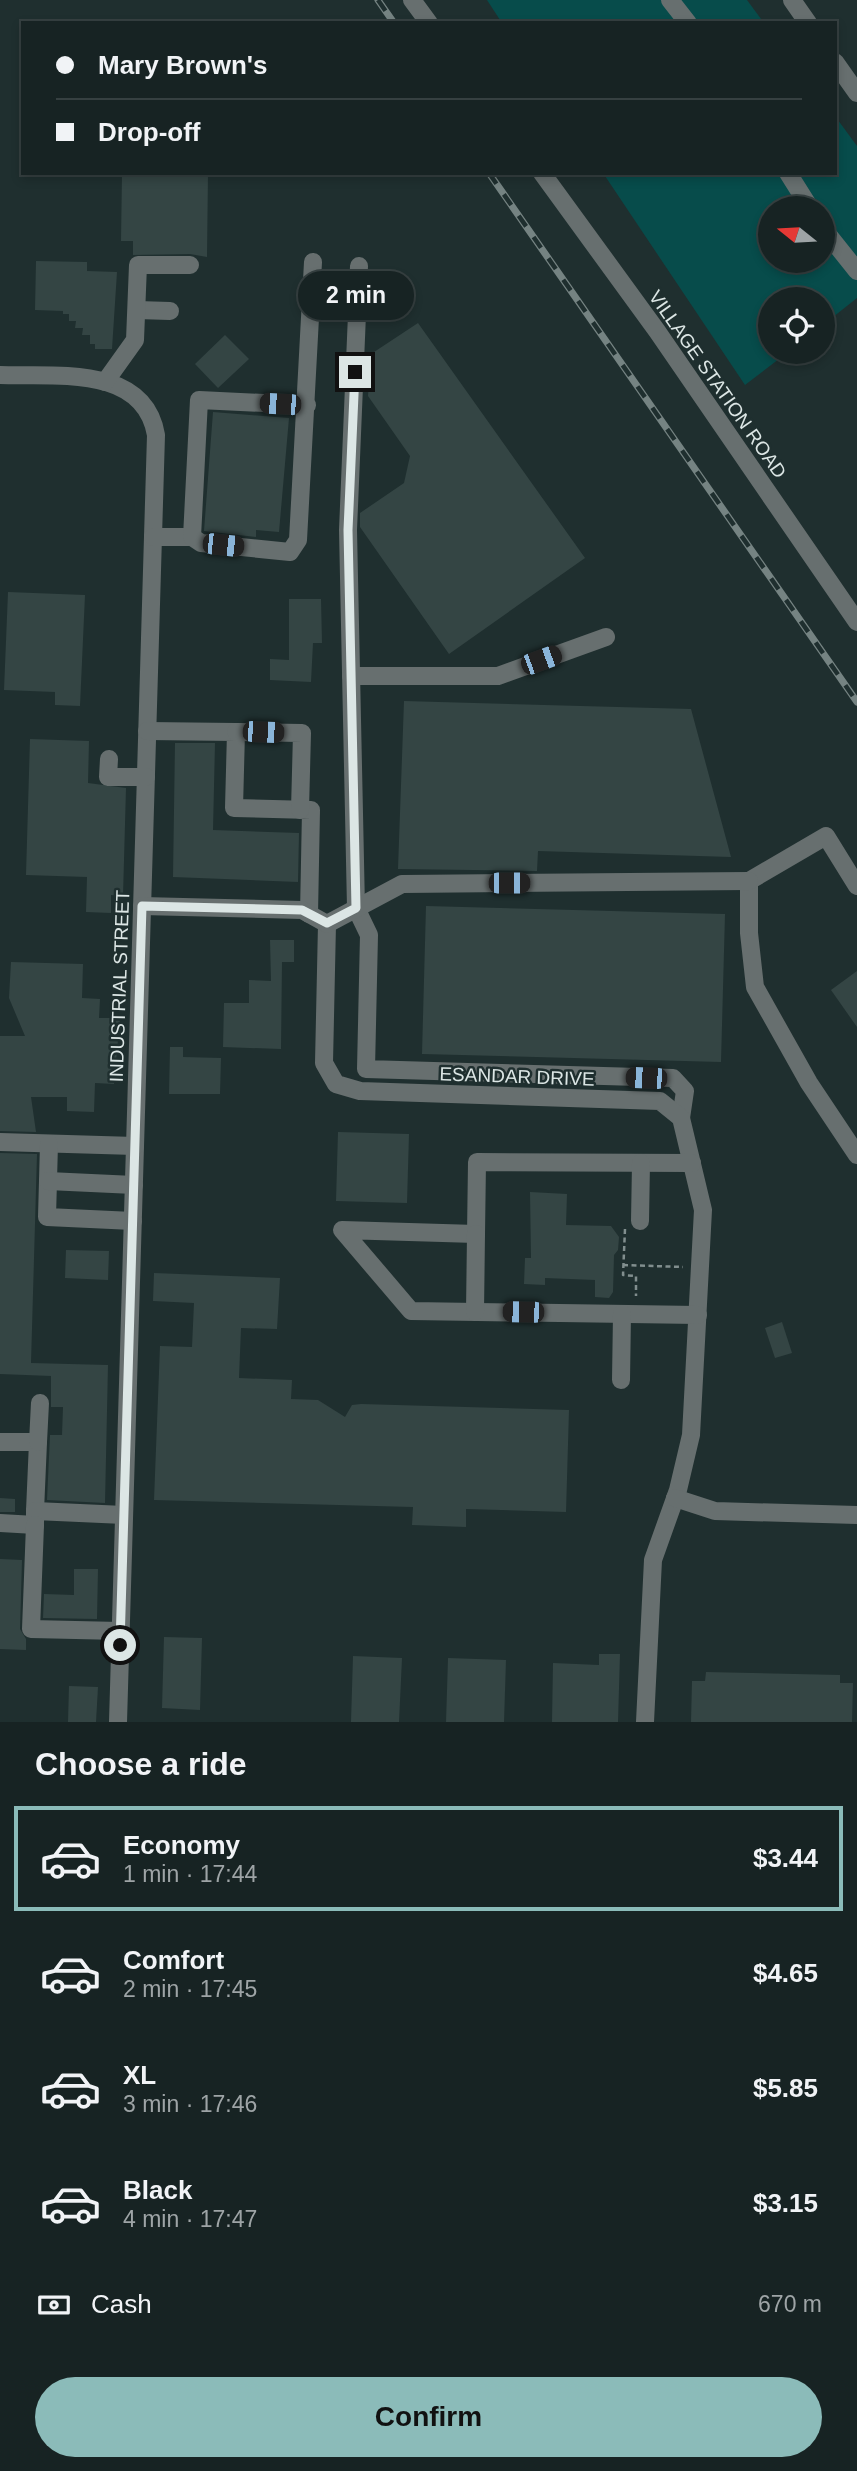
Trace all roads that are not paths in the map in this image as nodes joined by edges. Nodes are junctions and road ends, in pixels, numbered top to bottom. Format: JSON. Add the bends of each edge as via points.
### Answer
{"nodes":[{"id":1,"x":412,"y":0,"type":"edge"},
{"id":2,"x":670,"y":0,"type":"edge"},
{"id":3,"x":792,"y":0,"type":"edge"},
{"id":4,"x":428,"y":21,"type":"edge"},
{"id":5,"x":686,"y":21,"type":"edge"},
{"id":6,"x":806,"y":21,"type":"edge"},
{"id":7,"x":837,"y":65,"type":"edge"},
{"id":8,"x":857,"y":93,"type":"edge"},
{"id":9,"x":543,"y":175,"type":"edge"},
{"id":10,"x":789,"y":175,"type":"edge"},
{"id":11,"x":802,"y":196,"type":"edge"},
{"id":12,"x":835,"y":243,"type":"edge"},
{"id":13,"x":313,"y":262,"type":"dead end"},
{"id":14,"x":190,"y":265,"type":"dead end"},
{"id":15,"x":359,"y":266,"type":"dead end"},
{"id":16,"x":857,"y":271,"type":"edge"},
{"id":17,"x":137,"y":310,"type":"junction"},
{"id":18,"x":170,"y":311,"type":"dead end"},
{"id":19,"x":0,"y":375,"type":"edge"},
{"id":20,"x":105,"y":382,"type":"junction"},
{"id":21,"x":307,"y":405,"type":"junction"},
{"id":22,"x":153,"y":537,"type":"junction"},
{"id":23,"x":192,"y":537,"type":"junction"},
{"id":24,"x":857,"y":622,"type":"edge"},
{"id":25,"x":606,"y":637,"type":"dead end"},
{"id":26,"x":351,"y":676,"type":"junction"},
{"id":27,"x":148,"y":731,"type":"junction"},
{"id":28,"x":236,"y":732,"type":"junction"},
{"id":29,"x":109,"y":759,"type":"dead end"},
{"id":30,"x":146,"y":777,"type":"junction"},
{"id":31,"x":300,"y":810,"type":"junction"},
{"id":32,"x":748,"y":881,"type":"junction"},
{"id":33,"x":857,"y":886,"type":"edge"},
{"id":34,"x":142,"y":906,"type":"junction"},
{"id":35,"x":356,"y":908,"type":"junction"},
{"id":36,"x":309,"y":914,"type":"junction"},
{"id":37,"x":327,"y":923,"type":"junction"},
{"id":38,"x":681,"y":1118,"type":"junction"},
{"id":39,"x":0,"y":1142,"type":"edge"},
{"id":40,"x":49,"y":1144,"type":"junction"},
{"id":41,"x":135,"y":1146,"type":"junction"},
{"id":42,"x":857,"y":1155,"type":"edge"},
{"id":43,"x":641,"y":1163,"type":"junction"},
{"id":44,"x":692,"y":1163,"type":"junction"},
{"id":45,"x":48,"y":1181,"type":"junction"},
{"id":46,"x":134,"y":1185,"type":"junction"},
{"id":47,"x":133,"y":1222,"type":"junction"},
{"id":48,"x":632,"y":1224,"type":"road end"},
{"id":49,"x":476,"y":1234,"type":"junction"},
{"id":50,"x":475,"y":1312,"type":"junction"},
{"id":51,"x":622,"y":1314,"type":"junction"},
{"id":52,"x":698,"y":1315,"type":"junction"},
{"id":53,"x":621,"y":1380,"type":"dead end"},
{"id":54,"x":40,"y":1403,"type":"dead end"},
{"id":55,"x":0,"y":1442,"type":"edge"},
{"id":56,"x":38,"y":1442,"type":"junction"},
{"id":57,"x":675,"y":1498,"type":"junction"},
{"id":58,"x":124,"y":1515,"type":"junction"},
{"id":59,"x":857,"y":1515,"type":"edge"},
{"id":60,"x":35,"y":1518,"type":"junction"},
{"id":61,"x":0,"y":1523,"type":"edge"},
{"id":62,"x":120,"y":1631,"type":"junction"},
{"id":63,"x":118,"y":1722,"type":"edge"},
{"id":64,"x":645,"y":1722,"type":"edge"}],
"edges":[{"from":1,"to":4,"type":"street"},
{"from":2,"to":5,"type":"street"},
{"from":3,"to":6,"type":"street"},
{"from":7,"to":8,"type":"street"},
{"from":9,"to":24,"type":"street","name":"VILLAGE STATION ROAD"},
{"from":10,"to":11,"type":"street"},
{"from":12,"to":16,"type":"street"},
{"from":13,"to":21,"type":"street"},
{"from":14,"to":17,"type":"street","via":[[138,265]]},
{"from":15,"to":26,"type":"street","via":[[348,530]]},
{"from":17,"to":18,"type":"street"},
{"from":17,"to":20,"type":"street","via":[[135,340]]},
{"from":19,"to":20,"type":"street","name":"INDUSTRIAL STREET"},
{"from":20,"to":22,"type":"street","name":"INDUSTRIAL STREET","via":[[137,397],[154,424]]},
{"from":21,"to":23,"type":"street","via":[[199,400]]},
{"from":21,"to":23,"type":"street","via":[[298,540],[290,552],[201,543]]},
{"from":22,"to":23,"type":"street"},
{"from":22,"to":27,"type":"street","name":"INDUSTRIAL STREET"},
{"from":25,"to":26,"type":"street","via":[[498,676]]},
{"from":26,"to":35,"type":"street"},
{"from":27,"to":28,"type":"street"},
{"from":27,"to":30,"type":"street","name":"INDUSTRIAL STREET"},
{"from":28,"to":31,"type":"street","via":[[234,808]]},
{"from":28,"to":31,"type":"street","via":[[302,733]]},
{"from":29,"to":30,"type":"street","via":[[108,777]]},
{"from":30,"to":34,"type":"street","name":"INDUSTRIAL STREET"},
{"from":31,"to":36,"type":"street","via":[[311,810]]},
{"from":32,"to":33,"type":"street","via":[[826,836]]},
{"from":32,"to":35,"type":"street","via":[[402,884]]},
{"from":32,"to":42,"type":"street","via":[[755,987],[809,1083]]},
{"from":34,"to":36,"type":"street","via":[[302,910]]},
{"from":34,"to":41,"type":"street","name":"INDUSTRIAL STREET"},
{"from":35,"to":37,"type":"street"},
{"from":35,"to":38,"type":"street","via":[[369,935],[366,1069],[673,1079],[685,1091]]},
{"from":36,"to":37,"type":"street"},
{"from":37,"to":38,"type":"street","name":"ESANDAR DRIVE","via":[[324,1063],[336,1084],[360,1091],[660,1101]]},
{"from":38,"to":44,"type":"street"},
{"from":39,"to":40,"type":"street"},
{"from":40,"to":41,"type":"street"},
{"from":40,"to":45,"type":"street"},
{"from":41,"to":46,"type":"street","name":"INDUSTRIAL STREET"},
{"from":43,"to":44,"type":"street"},
{"from":43,"to":48,"type":"street"},
{"from":43,"to":49,"type":"street","via":[[477,1162]]},
{"from":44,"to":52,"type":"street","via":[[703,1210]]},
{"from":45,"to":46,"type":"street"},
{"from":45,"to":47,"type":"street","via":[[47,1217]]},
{"from":46,"to":47,"type":"street","name":"INDUSTRIAL STREET"},
{"from":47,"to":58,"type":"street","name":"INDUSTRIAL STREET"},
{"from":49,"to":50,"type":"street"},
{"from":49,"to":50,"type":"street","via":[[342,1230],[411,1311]]},
{"from":50,"to":51,"type":"street"},
{"from":51,"to":52,"type":"street"},
{"from":51,"to":53,"type":"street"},
{"from":52,"to":57,"type":"street","via":[[691,1435]]},
{"from":54,"to":56,"type":"street"},
{"from":55,"to":56,"type":"street"},
{"from":56,"to":60,"type":"street"},
{"from":57,"to":59,"type":"street","via":[[715,1511]]},
{"from":57,"to":64,"type":"street","via":[[653,1560]]},
{"from":58,"to":60,"type":"street"},
{"from":58,"to":62,"type":"street","name":"INDUSTRIAL STREET"},
{"from":60,"to":61,"type":"street"},
{"from":60,"to":62,"type":"street","via":[[32,1629]]},
{"from":62,"to":63,"type":"street","name":"INDUSTRIAL STREET"}]}
